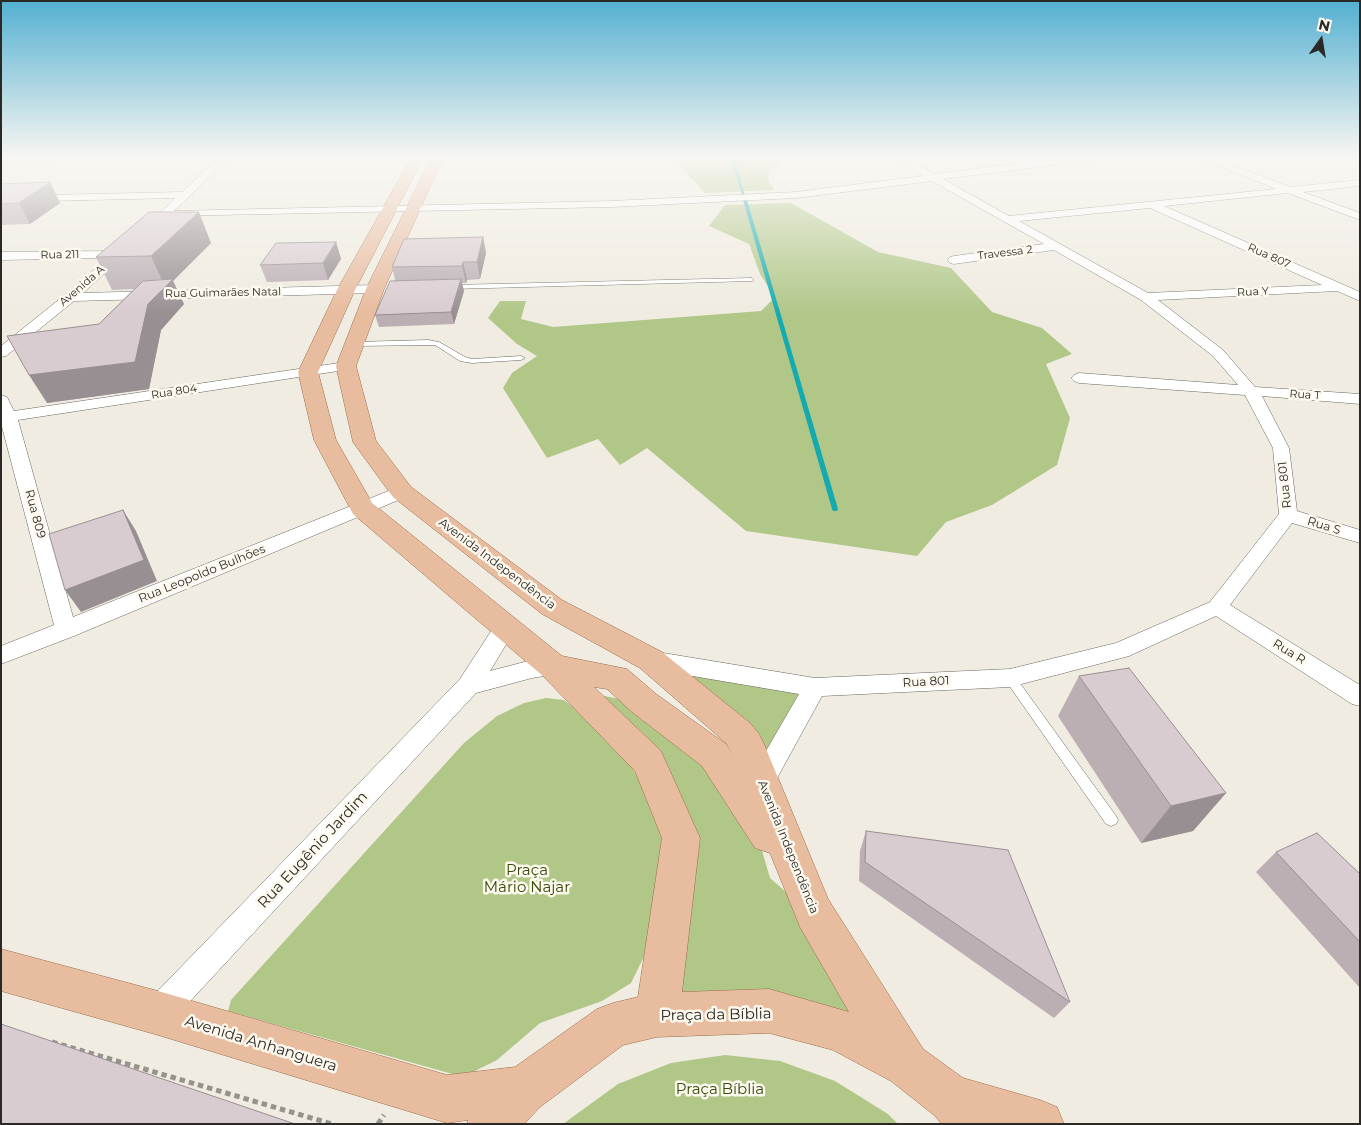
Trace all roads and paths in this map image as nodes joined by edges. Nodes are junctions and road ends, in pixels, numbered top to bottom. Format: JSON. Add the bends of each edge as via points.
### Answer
{"nodes":[{"id":1,"x":171,"y":208,"type":"edge"},
{"id":2,"x":422,"y":208,"type":"edge"},
{"id":3,"x":988,"y":208,"type":"edge"},
{"id":4,"x":1108,"y":208,"type":"edge"},
{"id":5,"x":1162,"y":208,"type":"edge"},
{"id":6,"x":1337,"y":208,"type":"edge"},
{"id":7,"x":401,"y":209,"type":"junction"},
{"id":8,"x":165,"y":214,"type":"junction"},
{"id":9,"x":1360,"y":217,"type":"edge"},
{"id":10,"x":1007,"y":219,"type":"junction"},
{"id":11,"x":152,"y":225,"type":"edge"},
{"id":12,"x":132,"y":242,"type":"edge"},
{"id":13,"x":1056,"y":246,"type":"junction"},
{"id":14,"x":120,"y":254,"type":"junction"},
{"id":15,"x":1,"y":256,"type":"edge"},
{"id":16,"x":954,"y":260,"type":"dead end"},
{"id":17,"x":108,"y":264,"type":"junction"},
{"id":18,"x":1,"y":266,"type":"edge"},
{"id":19,"x":751,"y":280,"type":"dead end"},
{"id":20,"x":446,"y":287,"type":"edge"},
{"id":21,"x":1360,"y":287,"type":"edge"},
{"id":22,"x":1340,"y":288,"type":"junction"},
{"id":23,"x":368,"y":289,"type":"junction"},
{"id":24,"x":1146,"y":296,"type":"junction"},
{"id":25,"x":1360,"y":296,"type":"edge"},
{"id":26,"x":71,"y":297,"type":"junction"},
{"id":27,"x":1,"y":353,"type":"edge"},
{"id":28,"x":350,"y":355,"type":"junction"},
{"id":29,"x":521,"y":358,"type":"dead end"},
{"id":30,"x":308,"y":372,"type":"junction"},
{"id":31,"x":1078,"y":378,"type":"dead end"},
{"id":32,"x":1251,"y":391,"type":"junction"},
{"id":33,"x":1360,"y":399,"type":"edge"},
{"id":34,"x":1,"y":400,"type":"edge"},
{"id":35,"x":5,"y":418,"type":"edge"},
{"id":36,"x":402,"y":492,"type":"junction"},
{"id":37,"x":362,"y":508,"type":"junction"},
{"id":38,"x":1288,"y":515,"type":"junction"},
{"id":39,"x":1360,"y":538,"type":"edge"},
{"id":40,"x":1218,"y":607,"type":"junction"},
{"id":41,"x":504,"y":628,"type":"junction"},
{"id":42,"x":66,"y":630,"type":"junction"},
{"id":43,"x":1,"y":656,"type":"edge"},
{"id":44,"x":651,"y":660,"type":"junction"},
{"id":45,"x":554,"y":667,"type":"junction"},
{"id":46,"x":1010,"y":678,"type":"junction"},
{"id":47,"x":468,"y":686,"type":"junction"},
{"id":48,"x":815,"y":688,"type":"junction"},
{"id":49,"x":1360,"y":697,"type":"edge"},
{"id":50,"x":761,"y":783,"type":"junction"},
{"id":51,"x":1111,"y":820,"type":"dead end"},
{"id":52,"x":814,"y":912,"type":"junction"},
{"id":53,"x":1,"y":970,"type":"edge"},
{"id":54,"x":158,"y":1013,"type":"junction"},
{"id":55,"x":658,"y":1015,"type":"junction"},
{"id":56,"x":48,"y":1041,"type":"edge"},
{"id":57,"x":907,"y":1065,"type":"junction"},
{"id":58,"x":523,"y":1090,"type":"junction"},
{"id":59,"x":963,"y":1111,"type":"edge"},
{"id":60,"x":332,"y":1124,"type":"edge"},
{"id":61,"x":491,"y":1124,"type":"edge"},
{"id":62,"x":1040,"y":1124,"type":"edge"}],
"edges":[{"from":1,"to":8,"type":"street"},
{"from":2,"to":7,"type":"street"},
{"from":3,"to":10,"type":"street","name":"Rua 801"},
{"from":4,"to":10,"type":"street"},
{"from":5,"to":22,"type":"street","name":"Rua 807"},
{"from":6,"to":9,"type":"street"},
{"from":7,"to":8,"type":"street"},
{"from":7,"to":23,"type":"main road"},
{"from":8,"to":11,"type":"street"},
{"from":10,"to":13,"type":"street","name":"Rua 801"},
{"from":12,"to":14,"type":"street","name":"Avenida A"},
{"from":13,"to":16,"type":"street","name":"Travessa 2"},
{"from":13,"to":24,"type":"street","name":"Rua 801"},
{"from":14,"to":15,"type":"street","name":"Rua 211"},
{"from":14,"to":17,"type":"street","name":"Avenida A"},
{"from":17,"to":18,"type":"street","name":"Rua 211"},
{"from":17,"to":26,"type":"street","name":"Avenida A"},
{"from":19,"to":20,"type":"lane"},
{"from":21,"to":22,"type":"street","name":"Rua Y"},
{"from":22,"to":24,"type":"street","name":"Rua Y"},
{"from":22,"to":25,"type":"street","name":"Rua 807"},
{"from":23,"to":26,"type":"street","name":"Rua Guimarães Natal"},
{"from":23,"to":28,"type":"main road"},
{"from":23,"to":30,"type":"main road"},
{"from":24,"to":32,"type":"street","name":"Rua 801","via":[[1218,353]]},
{"from":26,"to":27,"type":"street","name":"Avenida A"},
{"from":28,"to":29,"type":"lane","via":[[436,342],[472,361]]},
{"from":28,"to":30,"type":"street","name":"Rua 804"},
{"from":28,"to":36,"type":"main road","name":"Avenida Independência","via":[[365,442]]},
{"from":30,"to":35,"type":"street","name":"Rua 804"},
{"from":30,"to":37,"type":"main road","via":[[325,440]]},
{"from":31,"to":32,"type":"street","name":"Rua T"},
{"from":32,"to":33,"type":"street","name":"Rua T"},
{"from":32,"to":38,"type":"street","name":"Rua 801","via":[[1281,448]]},
{"from":34,"to":35,"type":"street","name":"Rua 809"},
{"from":35,"to":42,"type":"street","name":"Rua 809"},
{"from":36,"to":37,"type":"street","name":"Rua Leopoldo Bulhões"},
{"from":36,"to":44,"type":"main road","name":"Avenida Independência","via":[[552,607]]},
{"from":37,"to":41,"type":"main road"},
{"from":37,"to":42,"type":"street","name":"Rua Leopoldo Bulhões"},
{"from":38,"to":39,"type":"street","name":"Rua S"},
{"from":38,"to":40,"type":"street","name":"Rua 801"},
{"from":40,"to":46,"type":"street","name":"Rua 801","via":[[1121,650]]},
{"from":40,"to":49,"type":"street","name":"Rua R"},
{"from":41,"to":45,"type":"main road"},
{"from":41,"to":47,"type":"street","name":"Rua Eugênio Jardim"},
{"from":42,"to":43,"type":"street","name":"Rua Leopoldo Bulhões"},
{"from":44,"to":48,"type":"street","name":"Rua 801"},
{"from":44,"to":50,"type":"main road","name":"Avenida Independência","via":[[738,733],[747,744]]},
{"from":45,"to":47,"type":"street","via":[[532,668]]},
{"from":45,"to":52,"type":"main road","via":[[616,678],[714,755],[750,806]]},
{"from":45,"to":55,"type":"main road","via":[[649,762],[681,838]]},
{"from":46,"to":48,"type":"street","name":"Rua 801"},
{"from":46,"to":51,"type":"lane"},
{"from":47,"to":54,"type":"street","name":"Rua Eugênio Jardim"},
{"from":48,"to":50,"type":"street"},
{"from":50,"to":52,"type":"main road","name":"Avenida Independência"},
{"from":52,"to":57,"type":"main road","name":"Avenida Independência"},
{"from":53,"to":54,"type":"main road","name":"Avenida Anhanguera"},
{"from":54,"to":58,"type":"main road","name":"Avenida Anhanguera","via":[[447,1100]]},
{"from":55,"to":57,"type":"main road","name":"Praça da Bíblia","via":[[769,1011],[840,1030]]},
{"from":55,"to":58,"type":"main road","name":"Praça da Bíblia","via":[[613,1025]]},
{"from":56,"to":60,"type":"path"},
{"from":57,"to":59,"type":"main road","name":"Praça da Bíblia"},
{"from":58,"to":61,"type":"main road","name":"Praça da Bíblia"},
{"from":59,"to":62,"type":"main road"}]}
